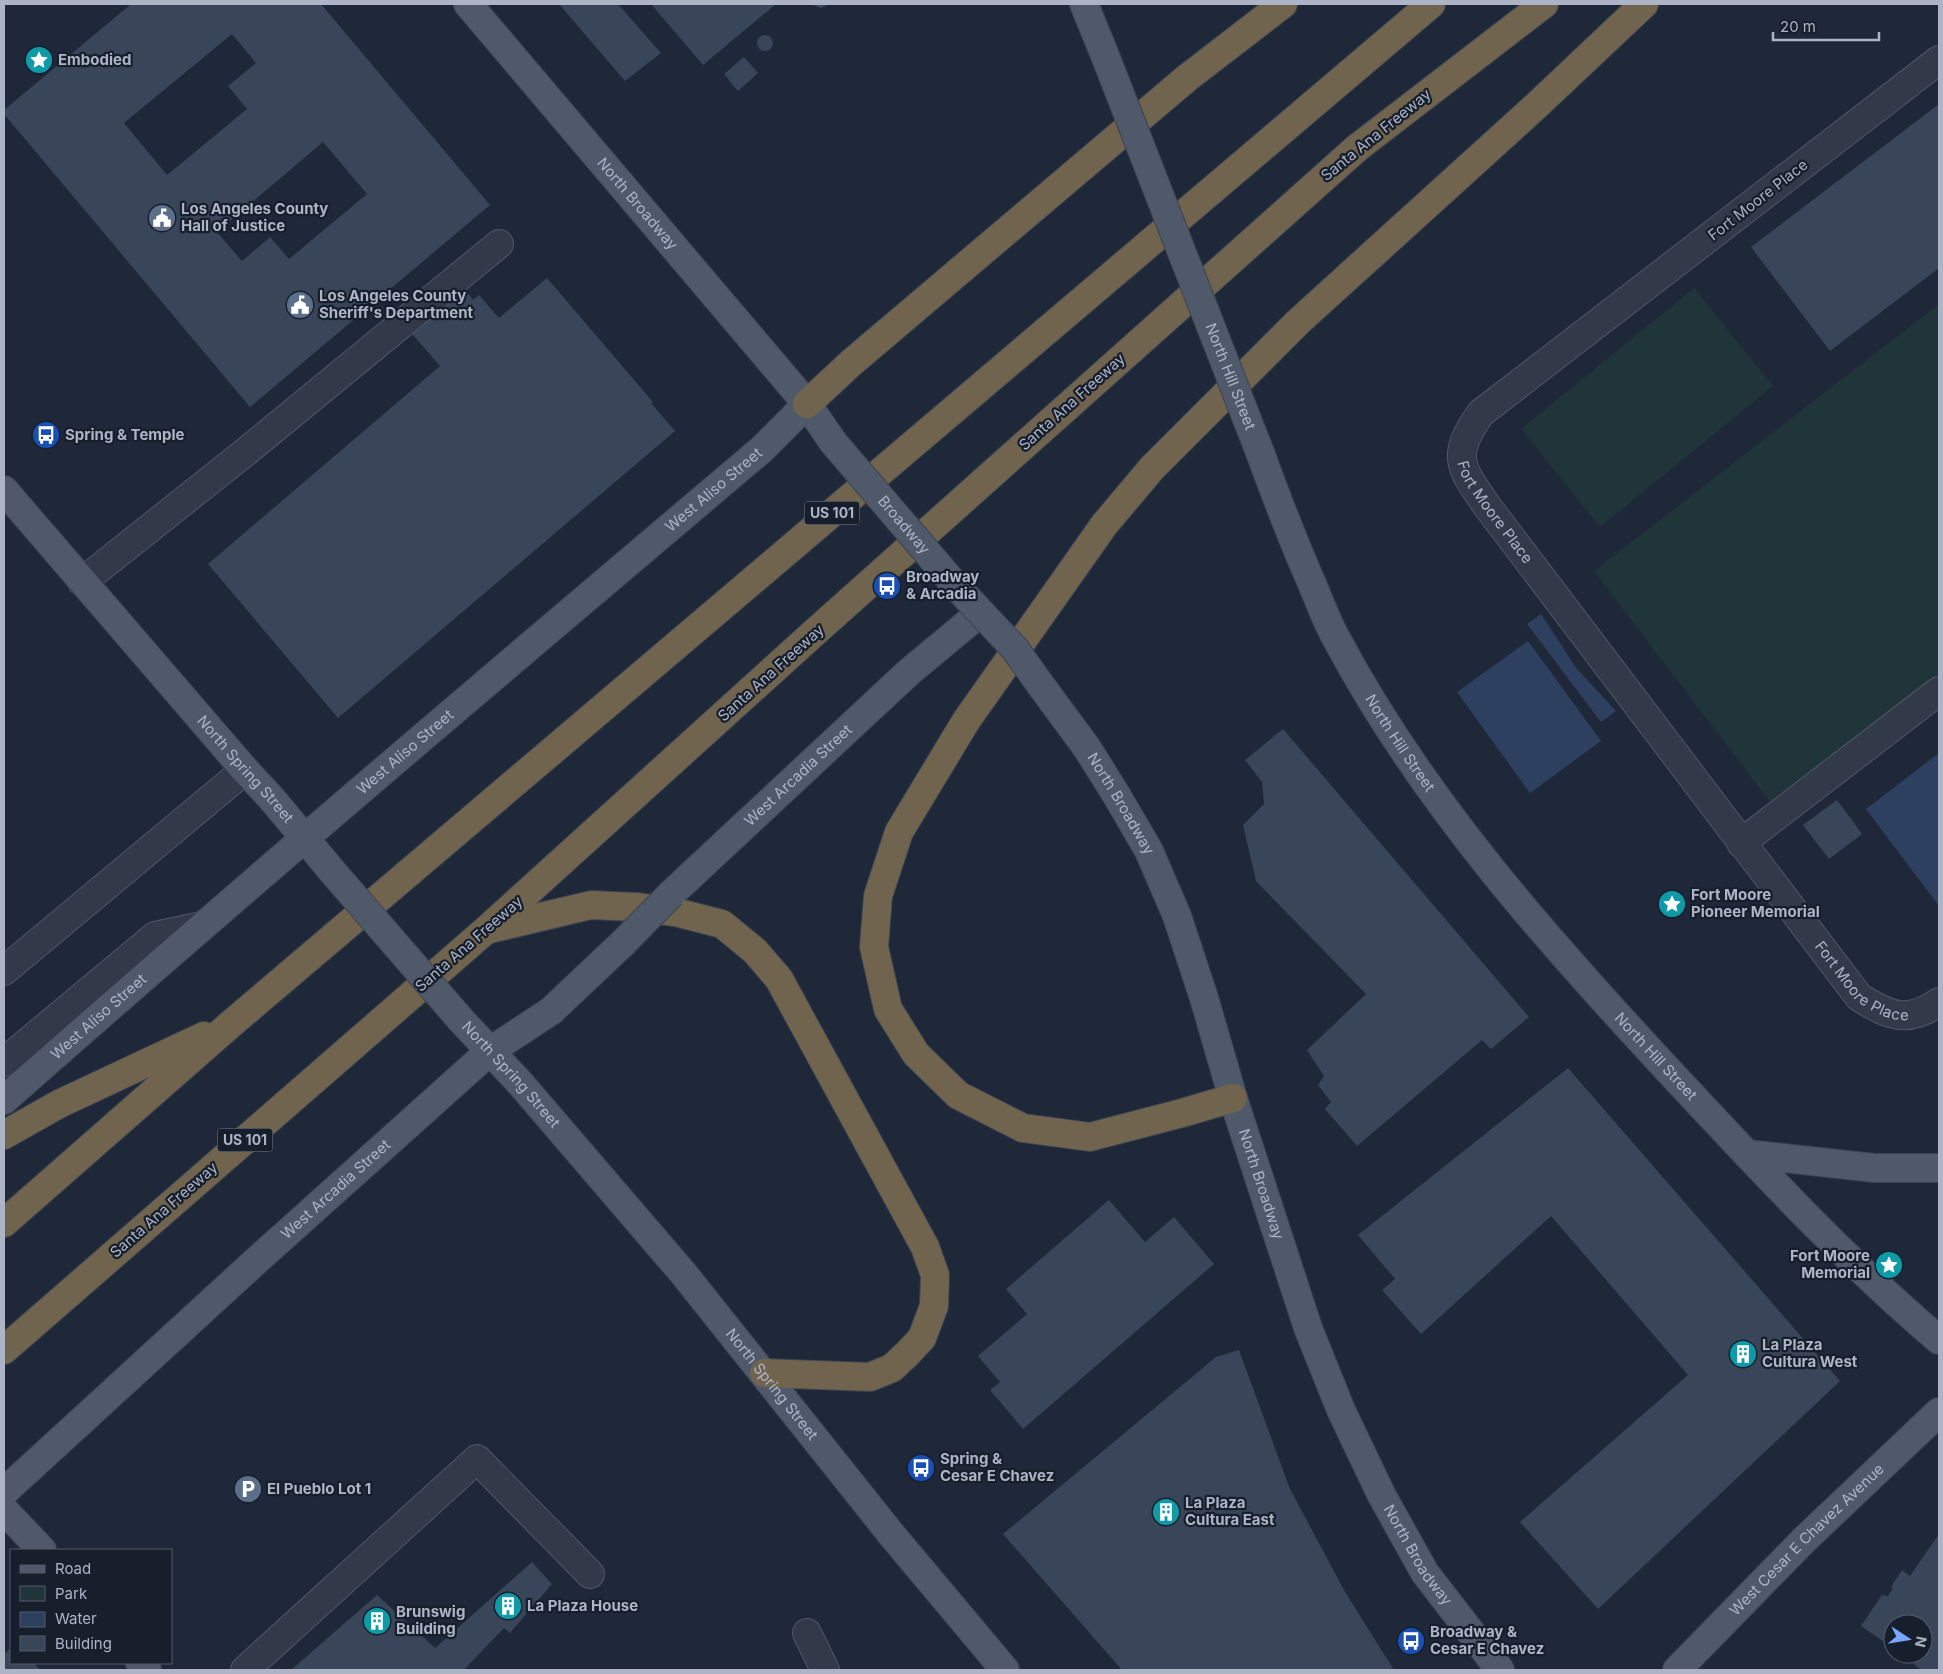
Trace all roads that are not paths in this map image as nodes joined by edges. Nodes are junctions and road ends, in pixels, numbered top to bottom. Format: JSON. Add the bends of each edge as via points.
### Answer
{"nodes":[{"id":1,"x":468,"y":4,"type":"edge"},
{"id":2,"x":1084,"y":4,"type":"edge"},
{"id":3,"x":1283,"y":4,"type":"edge"},
{"id":4,"x":1431,"y":4,"type":"edge"},
{"id":5,"x":1544,"y":4,"type":"edge"},
{"id":6,"x":1644,"y":4,"type":"edge"},
{"id":7,"x":1939,"y":60,"type":"edge"},
{"id":8,"x":499,"y":244,"type":"dead end"},
{"id":9,"x":807,"y":404,"type":"junction"},
{"id":10,"x":4,"y":490,"type":"edge"},
{"id":11,"x":82,"y":582,"type":"junction"},
{"id":12,"x":980,"y":613,"type":"junction"},
{"id":13,"x":1042,"y":687,"type":"joint"},
{"id":14,"x":1939,"y":691,"type":"edge"},
{"id":15,"x":245,"y":770,"type":"junction"},
{"id":16,"x":305,"y":839,"type":"junction"},
{"id":17,"x":1741,"y":843,"type":"junction"},
{"id":18,"x":202,"y":926,"type":"junction"},
{"id":19,"x":486,"y":930,"type":"junction"},
{"id":20,"x":4,"y":971,"type":"edge"},
{"id":21,"x":1939,"y":1002,"type":"edge"},
{"id":22,"x":232,"y":1023,"type":"junction"},
{"id":23,"x":490,"y":1051,"type":"junction"},
{"id":24,"x":4,"y":1062,"type":"edge"},
{"id":25,"x":1233,"y":1098,"type":"junction"},
{"id":26,"x":4,"y":1100,"type":"edge"},
{"id":27,"x":4,"y":1135,"type":"edge"},
{"id":28,"x":1746,"y":1154,"type":"junction"},
{"id":29,"x":1939,"y":1168,"type":"edge"},
{"id":30,"x":4,"y":1223,"type":"edge"},
{"id":31,"x":1939,"y":1340,"type":"edge"},
{"id":32,"x":4,"y":1350,"type":"edge"},
{"id":33,"x":764,"y":1373,"type":"junction"},
{"id":34,"x":1939,"y":1412,"type":"edge"},
{"id":35,"x":4,"y":1492,"type":"edge"},
{"id":36,"x":4,"y":1510,"type":"edge"},
{"id":37,"x":41,"y":1549,"type":"edge"},
{"id":38,"x":590,"y":1574,"type":"dead end"},
{"id":39,"x":807,"y":1633,"type":"dead end"},
{"id":40,"x":246,"y":1670,"type":"edge"},
{"id":41,"x":825,"y":1670,"type":"edge"},
{"id":42,"x":1005,"y":1670,"type":"edge"},
{"id":43,"x":1500,"y":1670,"type":"edge"},
{"id":44,"x":1677,"y":1670,"type":"edge"}],
"edges":[{"from":1,"to":9,"type":"main road","name":"North Broadway"},
{"from":2,"to":28,"type":"main road","name":"North Hill Street","bridge":true,"via":[[1334,636],[1413,764],[1470,842],[1607,1005]]},
{"from":3,"to":9,"type":"highway","via":[[1187,78]]},
{"from":4,"to":22,"type":"highway","number":"US 101"},
{"from":5,"to":19,"type":"highway","name":"Santa Ana Freeway","number":"US 101","via":[[1357,148]]},
{"from":6,"to":25,"type":"highway","via":[[1298,322],[1152,468],[1104,524],[966,721],[900,832],[878,896],[874,947],[888,1009],[916,1054],[958,1094],[1023,1128],[1090,1137]]},
{"from":7,"to":17,"type":"street","name":"Fort Moore Place","via":[[1481,413],[1468,430],[1461,456],[1464,472],[1487,506]]},
{"from":8,"to":11,"type":"street"},
{"from":9,"to":12,"type":"main road","name":"Broadway","bridge":true,"via":[[833,442]]},
{"from":9,"to":16,"type":"main road","name":"West Aliso Street","via":[[761,450]]},
{"from":10,"to":11,"type":"main road","name":"North Spring Street"},
{"from":11,"to":15,"type":"main road","name":"North Spring Street"},
{"from":12,"to":13,"type":"main road","name":"Broadway","bridge":true,"via":[[1020,655]]},
{"from":12,"to":23,"type":"main road","name":"West Arcadia Street","bridge":true,"via":[[918,664],[679,886],[551,1011]]},
{"from":13,"to":25,"type":"main road","name":"North Broadway","via":[[1086,748],[1149,851],[1180,925]]},
{"from":14,"to":17,"type":"street"},
{"from":15,"to":16,"type":"main road","name":"North Spring Street"},
{"from":15,"to":20,"type":"street"},
{"from":16,"to":18,"type":"main road","name":"West Aliso Street"},
{"from":16,"to":23,"type":"main road","name":"North Spring Street","bridge":true},
{"from":17,"to":21,"type":"street","name":"Fort Moore Place","via":[[1858,997],[1880,1010],[1902,1016],[1925,1012]]},
{"from":18,"to":24,"type":"street","via":[[155,936]]},
{"from":18,"to":26,"type":"main road","name":"West Aliso Street"},
{"from":19,"to":32,"type":"highway","name":"Santa Ana Freeway","number":"US 101"},
{"from":19,"to":33,"type":"highway","via":[[591,905],[675,912],[722,924],[755,951],[779,979],[925,1247],[935,1275],[934,1306],[922,1338],[908,1354],[892,1368],[870,1377]]},
{"from":22,"to":27,"type":"highway","via":[[59,1104]]},
{"from":22,"to":30,"type":"highway","number":"US 101"},
{"from":23,"to":33,"type":"main road","name":"North Spring Street","via":[[683,1273]]},
{"from":23,"to":35,"type":"main road","name":"West Arcadia Street"},
{"from":25,"to":43,"type":"main road","name":"North Broadway","via":[[1308,1328],[1341,1410],[1381,1494],[1425,1573]]},
{"from":28,"to":29,"type":"main road","via":[[1874,1168]]},
{"from":28,"to":31,"type":"main road","name":"North Hill Street","via":[[1836,1246]]},
{"from":33,"to":42,"type":"main road","name":"North Spring Street"},
{"from":34,"to":44,"type":"main road","name":"West Cesar E Chavez Avenue","via":[[1804,1540]]},
{"from":36,"to":37,"type":"main road"},
{"from":38,"to":40,"type":"street","via":[[478,1458]]},
{"from":39,"to":41,"type":"street"}]}
